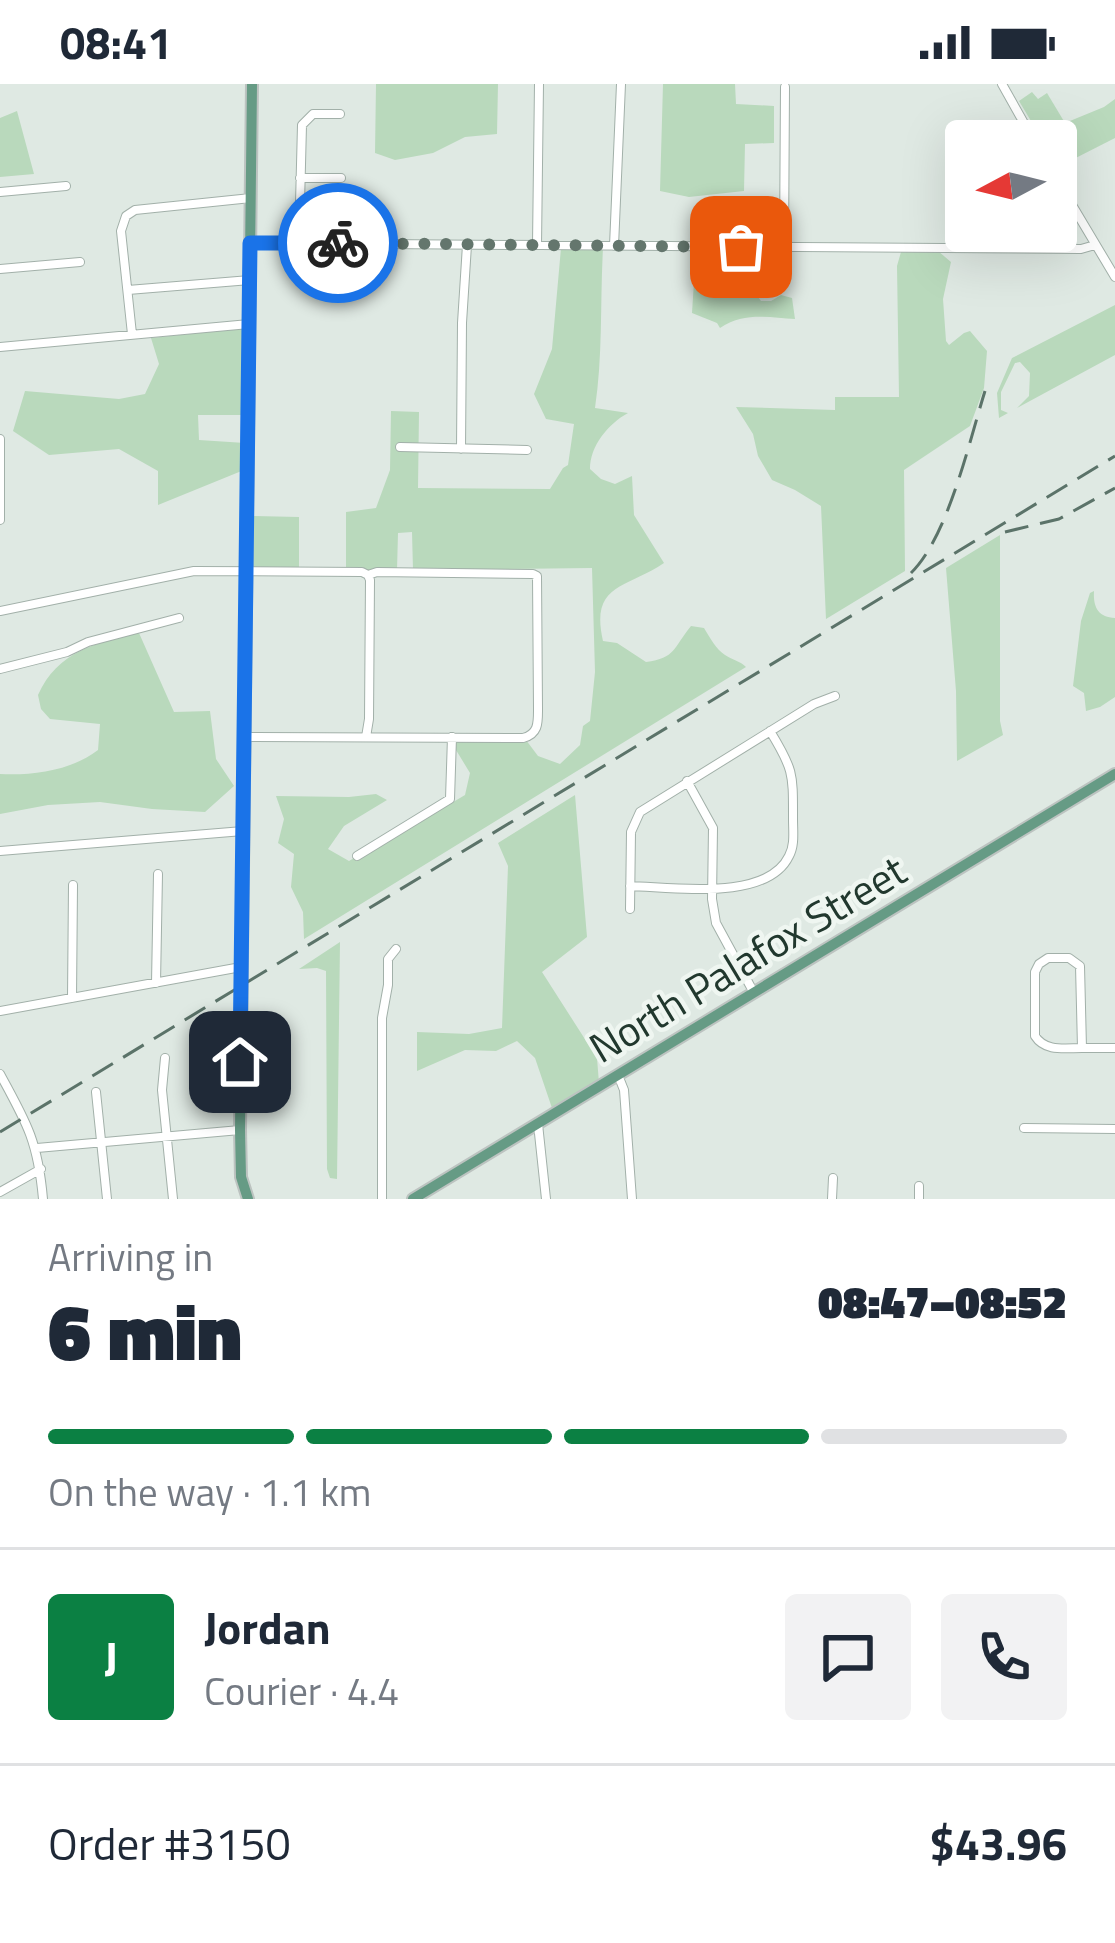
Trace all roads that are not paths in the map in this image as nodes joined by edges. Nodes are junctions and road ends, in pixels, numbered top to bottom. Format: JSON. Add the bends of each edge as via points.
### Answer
{"nodes":[{"id":1,"x":252,"y":84,"type":"edge"},
{"id":2,"x":539,"y":84,"type":"edge"},
{"id":3,"x":621,"y":84,"type":"edge"},
{"id":4,"x":1001,"y":84,"type":"edge"},
{"id":5,"x":785,"y":87,"type":"edge"},
{"id":6,"x":340,"y":114,"type":"dead end"},
{"id":7,"x":1022,"y":120,"type":"edge"},
{"id":8,"x":300,"y":178,"type":"junction"},
{"id":9,"x":341,"y":178,"type":"dead end"},
{"id":10,"x":66,"y":186,"type":"dead end"},
{"id":11,"x":0,"y":192,"type":"edge"},
{"id":12,"x":251,"y":198,"type":"junction"},
{"id":13,"x":1077,"y":214,"type":"edge"},
{"id":14,"x":250,"y":243,"type":"junction"},
{"id":15,"x":299,"y":243,"type":"junction"},
{"id":16,"x":467,"y":245,"type":"junction"},
{"id":17,"x":537,"y":245,"type":"junction"},
{"id":18,"x":1095,"y":245,"type":"junction"},
{"id":19,"x":614,"y":246,"type":"junction"},
{"id":20,"x":784,"y":248,"type":"junction"},
{"id":21,"x":80,"y":262,"type":"dead end"},
{"id":22,"x":0,"y":269,"type":"edge"},
{"id":23,"x":1115,"y":275,"type":"edge"},
{"id":24,"x":250,"y":280,"type":"junction"},
{"id":25,"x":128,"y":290,"type":"junction"},
{"id":26,"x":250,"y":324,"type":"junction"},
{"id":27,"x":132,"y":334,"type":"junction"},
{"id":28,"x":0,"y":347,"type":"edge"},
{"id":29,"x":0,"y":439,"type":"edge"},
{"id":30,"x":400,"y":447,"type":"dead end"},
{"id":31,"x":461,"y":449,"type":"junction"},
{"id":32,"x":527,"y":449,"type":"dead end"},
{"id":33,"x":0,"y":507,"type":"edge"},
{"id":34,"x":0,"y":520,"type":"edge"},
{"id":35,"x":247,"y":571,"type":"junction"},
{"id":36,"x":368,"y":575,"type":"junction"},
{"id":37,"x":0,"y":611,"type":"edge"},
{"id":38,"x":179,"y":618,"type":"dead end"},
{"id":39,"x":0,"y":669,"type":"edge"},
{"id":40,"x":835,"y":696,"type":"dead end"},
{"id":41,"x":770,"y":730,"type":"junction"},
{"id":42,"x":244,"y":736,"type":"junction"},
{"id":43,"x":366,"y":737,"type":"junction"},
{"id":44,"x":452,"y":737,"type":"junction"},
{"id":45,"x":1115,"y":774,"type":"edge"},
{"id":46,"x":687,"y":781,"type":"junction"},
{"id":47,"x":243,"y":830,"type":"junction"},
{"id":48,"x":0,"y":850,"type":"edge"},
{"id":49,"x":357,"y":856,"type":"dead end"},
{"id":50,"x":158,"y":874,"type":"dead end"},
{"id":51,"x":73,"y":885,"type":"dead end"},
{"id":52,"x":630,"y":886,"type":"junction"},
{"id":53,"x":712,"y":888,"type":"junction"},
{"id":54,"x":630,"y":909,"type":"dead end"},
{"id":55,"x":396,"y":950,"type":"dead end"},
{"id":56,"x":241,"y":967,"type":"junction"},
{"id":57,"x":156,"y":983,"type":"junction"},
{"id":58,"x":754,"y":993,"type":"junction"},
{"id":59,"x":72,"y":998,"type":"junction"},
{"id":60,"x":0,"y":1011,"type":"edge"},
{"id":61,"x":1082,"y":1048,"type":"junction"},
{"id":62,"x":1115,"y":1048,"type":"edge"},
{"id":63,"x":165,"y":1058,"type":"dead end"},
{"id":64,"x":0,"y":1074,"type":"edge"},
{"id":65,"x":618,"y":1075,"type":"junction"},
{"id":66,"x":96,"y":1092,"type":"dead end"},
{"id":67,"x":538,"y":1124,"type":"junction"},
{"id":68,"x":1024,"y":1128,"type":"dead end"},
{"id":69,"x":1115,"y":1129,"type":"edge"},
{"id":70,"x":240,"y":1130,"type":"junction"},
{"id":71,"x":167,"y":1136,"type":"junction"},
{"id":72,"x":101,"y":1143,"type":"junction"},
{"id":73,"x":37,"y":1148,"type":"junction"},
{"id":74,"x":40,"y":1169,"type":"junction"},
{"id":75,"x":832,"y":1178,"type":"dead end"},
{"id":76,"x":919,"y":1186,"type":"dead end"},
{"id":77,"x":0,"y":1192,"type":"edge"},
{"id":78,"x":43,"y":1199,"type":"edge"},
{"id":79,"x":107,"y":1199,"type":"edge"},
{"id":80,"x":172,"y":1199,"type":"edge"},
{"id":81,"x":248,"y":1199,"type":"edge"},
{"id":82,"x":382,"y":1199,"type":"edge"},
{"id":83,"x":413,"y":1199,"type":"edge"},
{"id":84,"x":546,"y":1199,"type":"edge"},
{"id":85,"x":632,"y":1199,"type":"edge"},
{"id":86,"x":832,"y":1199,"type":"edge"},
{"id":87,"x":919,"y":1199,"type":"edge"}],
"edges":[{"from":1,"to":12,"type":"main road"},
{"from":2,"to":17,"type":"street"},
{"from":3,"to":19,"type":"street"},
{"from":4,"to":7,"type":"street"},
{"from":5,"to":20,"type":"street"},
{"from":6,"to":8,"type":"street","via":[[304,121]]},
{"from":8,"to":9,"type":"street"},
{"from":8,"to":15,"type":"street"},
{"from":10,"to":11,"type":"street"},
{"from":12,"to":14,"type":"main road"},
{"from":12,"to":25,"type":"street","via":[[134,210],[121,231]]},
{"from":13,"to":18,"type":"street"},
{"from":14,"to":15,"type":"street"},
{"from":14,"to":24,"type":"main road"},
{"from":15,"to":16,"type":"street"},
{"from":16,"to":17,"type":"street"},
{"from":16,"to":31,"type":"street"},
{"from":17,"to":19,"type":"street"},
{"from":18,"to":20,"type":"street"},
{"from":18,"to":23,"type":"street"},
{"from":19,"to":20,"type":"street"},
{"from":21,"to":22,"type":"street"},
{"from":24,"to":25,"type":"street"},
{"from":24,"to":26,"type":"main road"},
{"from":25,"to":27,"type":"street"},
{"from":26,"to":27,"type":"street"},
{"from":26,"to":35,"type":"main road"},
{"from":27,"to":28,"type":"street"},
{"from":29,"to":33,"type":"street"},
{"from":30,"to":31,"type":"street"},
{"from":31,"to":32,"type":"street"},
{"from":33,"to":34,"type":"street"},
{"from":35,"to":36,"type":"street"},
{"from":35,"to":37,"type":"street","via":[[194,571]]},
{"from":35,"to":42,"type":"main road"},
{"from":36,"to":43,"type":"street"},
{"from":36,"to":44,"type":"street","via":[[538,579],[538,725],[523,738]]},
{"from":38,"to":39,"type":"street"},
{"from":40,"to":41,"type":"street"},
{"from":41,"to":46,"type":"street"},
{"from":41,"to":53,"type":"street","via":[[792,770],[790,854],[760,882]]},
{"from":42,"to":43,"type":"street"},
{"from":42,"to":47,"type":"main road"},
{"from":43,"to":44,"type":"street"},
{"from":44,"to":49,"type":"street","via":[[450,799]]},
{"from":45,"to":58,"type":"main road","name":"North Palafox Street"},
{"from":46,"to":52,"type":"street","via":[[635,818]]},
{"from":46,"to":53,"type":"street","via":[[713,828]]},
{"from":47,"to":48,"type":"street"},
{"from":47,"to":56,"type":"main road"},
{"from":50,"to":57,"type":"street"},
{"from":51,"to":59,"type":"street"},
{"from":52,"to":53,"type":"street"},
{"from":52,"to":54,"type":"street"},
{"from":53,"to":58,"type":"street","via":[[720,934]]},
{"from":55,"to":82,"type":"street","via":[[388,959],[382,1018]]},
{"from":56,"to":57,"type":"street"},
{"from":56,"to":70,"type":"main road"},
{"from":57,"to":59,"type":"street"},
{"from":58,"to":65,"type":"main road","name":"North Palafox Street"},
{"from":59,"to":60,"type":"street"},
{"from":61,"to":61,"type":"street","via":[[1048,1047],[1035,1036],[1035,972],[1048,958],[1070,958],[1082,971]]},
{"from":61,"to":62,"type":"street"},
{"from":63,"to":71,"type":"street"},
{"from":64,"to":73,"type":"street"},
{"from":65,"to":67,"type":"main road","name":"North Palafox Street"},
{"from":65,"to":85,"type":"street"},
{"from":66,"to":72,"type":"street"},
{"from":67,"to":83,"type":"main road","name":"North Palafox Street"},
{"from":67,"to":84,"type":"street"},
{"from":68,"to":69,"type":"street"},
{"from":70,"to":71,"type":"street"},
{"from":70,"to":81,"type":"main road"},
{"from":71,"to":72,"type":"street"},
{"from":71,"to":80,"type":"street"},
{"from":72,"to":73,"type":"street"},
{"from":72,"to":79,"type":"street"},
{"from":73,"to":74,"type":"street"},
{"from":74,"to":77,"type":"street"},
{"from":74,"to":78,"type":"street"},
{"from":75,"to":86,"type":"street"},
{"from":76,"to":87,"type":"street"}]}
